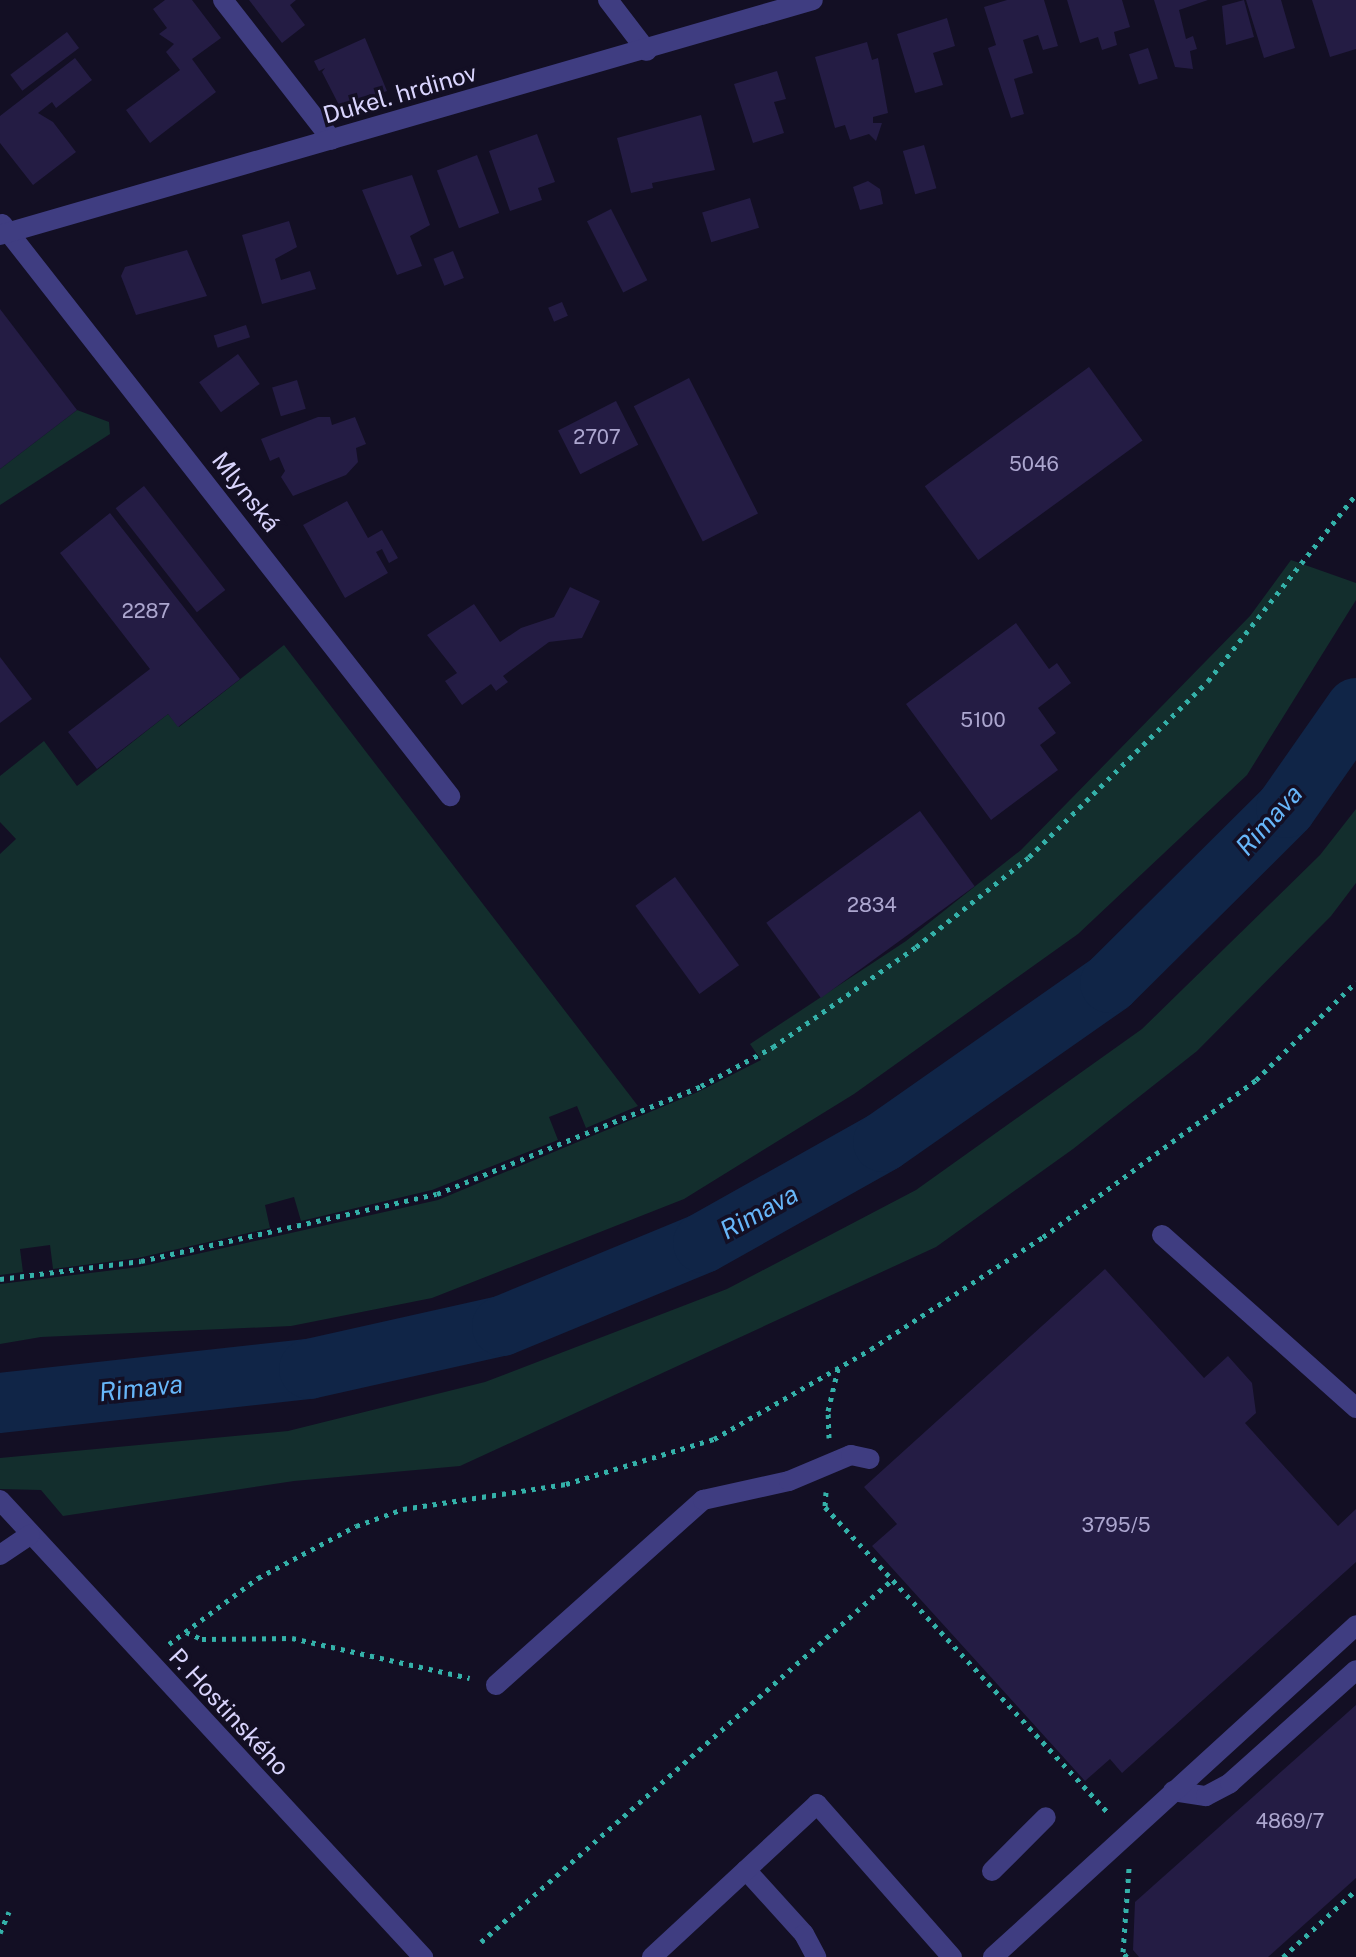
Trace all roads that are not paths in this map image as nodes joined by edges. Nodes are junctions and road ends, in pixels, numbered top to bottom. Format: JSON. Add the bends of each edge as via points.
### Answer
{"nodes":[{"id":1,"x":223,"y":0,"type":"edge"},
{"id":2,"x":608,"y":0,"type":"edge"},
{"id":3,"x":813,"y":0,"type":"edge"},
{"id":4,"x":647,"y":51,"type":"junction"},
{"id":5,"x":332,"y":140,"type":"junction"},
{"id":6,"x":3,"y":229,"type":"edge"},
{"id":7,"x":450,"y":796,"type":"dead end"},
{"id":8,"x":1162,"y":1235,"type":"dead end"},
{"id":9,"x":1356,"y":1408,"type":"edge"},
{"id":10,"x":870,"y":1459,"type":"dead end"},
{"id":11,"x":5,"y":1505,"type":"edge"},
{"id":12,"x":30,"y":1535,"type":"junction"},
{"id":13,"x":0,"y":1555,"type":"edge"},
{"id":14,"x":1356,"y":1625,"type":"edge"},
{"id":15,"x":1356,"y":1670,"type":"edge"},
{"id":16,"x":496,"y":1685,"type":"road end"},
{"id":17,"x":1173,"y":1791,"type":"junction"},
{"id":18,"x":1046,"y":1817,"type":"dead end"},
{"id":19,"x":746,"y":1870,"type":"junction"},
{"id":20,"x":992,"y":1871,"type":"dead end"},
{"id":21,"x":423,"y":1957,"type":"edge"},
{"id":22,"x":652,"y":1957,"type":"edge"},
{"id":23,"x":816,"y":1957,"type":"edge"},
{"id":24,"x":952,"y":1957,"type":"edge"},
{"id":25,"x":993,"y":1957,"type":"edge"}],
"edges":[{"from":1,"to":5,"type":"street"},
{"from":2,"to":4,"type":"street"},
{"from":3,"to":4,"type":"street","name":"Dukel. hrdinov"},
{"from":4,"to":5,"type":"street","name":"Dukel. hrdinov"},
{"from":5,"to":6,"type":"street","name":"Dukel. hrdinov"},
{"from":6,"to":7,"type":"street","name":"Mlynská"},
{"from":8,"to":9,"type":"street"},
{"from":10,"to":16,"type":"street","via":[[851,1455],[789,1481],[703,1500]]},
{"from":11,"to":12,"type":"street","name":"P. Hostinského"},
{"from":12,"to":13,"type":"street"},
{"from":12,"to":21,"type":"street","name":"P. Hostinského"},
{"from":14,"to":17,"type":"street"},
{"from":15,"to":17,"type":"street","via":[[1230,1783],[1206,1796]]},
{"from":17,"to":25,"type":"street"},
{"from":18,"to":20,"type":"street"},
{"from":19,"to":22,"type":"street"},
{"from":19,"to":23,"type":"street","via":[[804,1934]]},
{"from":19,"to":24,"type":"street","via":[[817,1804]]}]}
